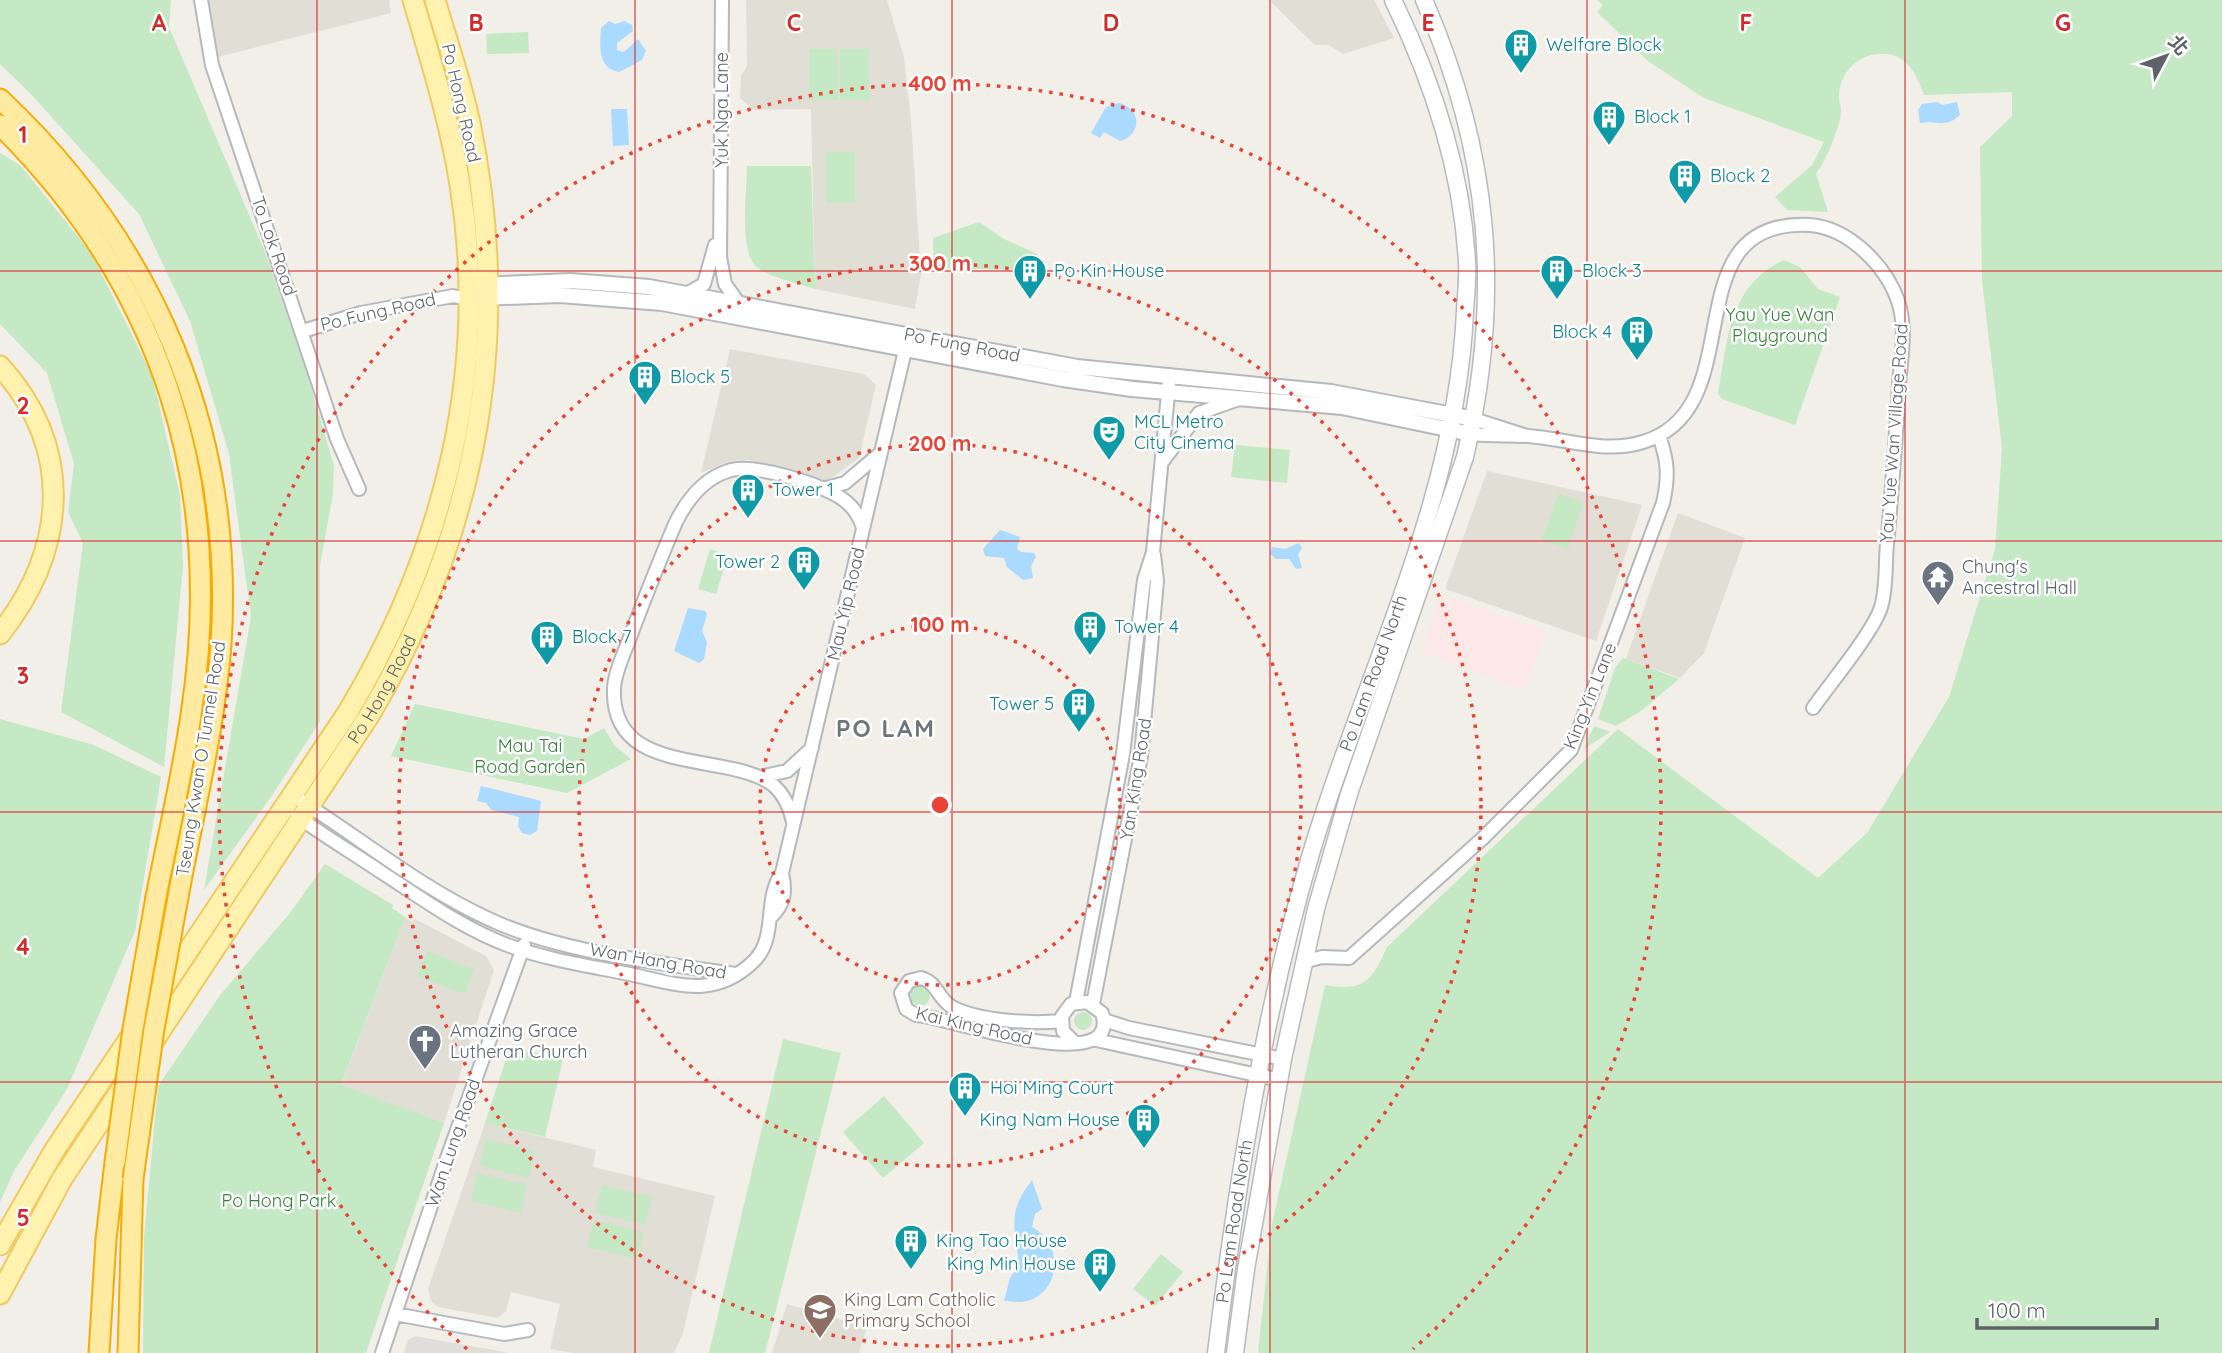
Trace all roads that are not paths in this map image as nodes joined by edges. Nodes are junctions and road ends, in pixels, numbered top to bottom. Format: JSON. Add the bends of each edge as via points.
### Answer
{"nodes":[{"id":1,"x":201,"y":0,"type":"edge"},
{"id":2,"x":413,"y":0,"type":"edge"},
{"id":3,"x":435,"y":0,"type":"edge"},
{"id":4,"x":722,"y":0,"type":"edge"},
{"id":5,"x":1393,"y":0,"type":"edge"},
{"id":6,"x":1424,"y":0,"type":"edge"},
{"id":7,"x":0,"y":99,"type":"edge"},
{"id":8,"x":0,"y":125,"type":"edge"},
{"id":9,"x":24,"y":136,"type":"junction"},
{"id":10,"x":720,"y":220,"type":"junction"},
{"id":11,"x":490,"y":290,"type":"junction"},
{"id":12,"x":688,"y":293,"type":"junction"},
{"id":13,"x":463,"y":294,"type":"junction"},
{"id":14,"x":738,"y":302,"type":"junction"},
{"id":15,"x":303,"y":331,"type":"junction"},
{"id":16,"x":907,"y":342,"type":"junction"},
{"id":17,"x":0,"y":366,"type":"edge"},
{"id":18,"x":1169,"y":386,"type":"junction"},
{"id":19,"x":1239,"y":400,"type":"junction"},
{"id":20,"x":1453,"y":422,"type":"junction"},
{"id":21,"x":1472,"y":426,"type":"junction"},
{"id":22,"x":1659,"y":436,"type":"junction"},
{"id":23,"x":878,"y":454,"type":"junction"},
{"id":24,"x":1163,"y":462,"type":"junction"},
{"id":25,"x":359,"y":489,"type":"dead end"},
{"id":26,"x":823,"y":489,"type":"junction"},
{"id":27,"x":863,"y":528,"type":"junction"},
{"id":28,"x":1153,"y":552,"type":"junction"},
{"id":29,"x":0,"y":634,"type":"edge"},
{"id":30,"x":1813,"y":708,"type":"dead end"},
{"id":31,"x":814,"y":745,"type":"junction"},
{"id":32,"x":756,"y":777,"type":"junction"},
{"id":33,"x":288,"y":801,"type":"junction"},
{"id":34,"x":306,"y":813,"type":"junction"},
{"id":35,"x":794,"y":826,"type":"junction"},
{"id":36,"x":528,"y":935,"type":"junction"},
{"id":37,"x":523,"y":950,"type":"junction"},
{"id":38,"x":1303,"y":962,"type":"junction"},
{"id":39,"x":735,"y":974,"type":"junction"},
{"id":40,"x":970,"y":999,"type":"dead end"},
{"id":41,"x":944,"y":1001,"type":"junction"},
{"id":42,"x":1076,"y":1002,"type":"junction"},
{"id":43,"x":1093,"y":1004,"type":"junction"},
{"id":44,"x":1104,"y":1020,"type":"junction"},
{"id":45,"x":1061,"y":1021,"type":"junction"},
{"id":46,"x":1096,"y":1040,"type":"junction"},
{"id":47,"x":1075,"y":1043,"type":"junction"},
{"id":48,"x":1261,"y":1054,"type":"junction"},
{"id":49,"x":1283,"y":1059,"type":"junction"},
{"id":50,"x":1256,"y":1075,"type":"junction"},
{"id":51,"x":1280,"y":1080,"type":"junction"},
{"id":52,"x":123,"y":1178,"type":"junction"},
{"id":53,"x":0,"y":1245,"type":"edge"},
{"id":54,"x":0,"y":1294,"type":"edge"},
{"id":55,"x":395,"y":1314,"type":"junction"},
{"id":56,"x":528,"y":1330,"type":"dead end"},
{"id":57,"x":99,"y":1353,"type":"edge"},
{"id":58,"x":128,"y":1353,"type":"edge"},
{"id":59,"x":382,"y":1353,"type":"edge"},
{"id":60,"x":1216,"y":1353,"type":"edge"},
{"id":61,"x":1235,"y":1353,"type":"edge"}],
"edges":[{"from":1,"to":15,"type":"street","name":"To Lok Road","via":[[212,65]]},
{"from":2,"to":13,"type":"main road","name":"Po Hong Road","via":[[457,165],[466,235]]},
{"from":3,"to":11,"type":"main road","name":"Po Hong Road","via":[[470,124]]},
{"from":4,"to":10,"type":"street","name":"Yuk Nga Lane"},
{"from":5,"to":20,"type":"main road","name":"Po Lam Road North","via":[[1438,105],[1468,262],[1463,359]]},
{"from":6,"to":21,"type":"main road","name":"Po Lam Road North","via":[[1460,93],[1484,211],[1488,277]]},
{"from":7,"to":9,"type":"highway","name":"Tseung Kwan O Tunnel Road"},
{"from":8,"to":9,"type":"highway","name":"Tseung Kwan O Tunnel Road"},
{"from":9,"to":52,"type":"highway","name":"Tseung Kwan O Tunnel Road","bridge":true,"via":[[80,215],[131,300],[167,385],[191,471],[199,527],[199,634],[191,714],[132,1040]]},
{"from":9,"to":52,"type":"highway","name":"Tseung Kwan O Tunnel Road","bridge":true,"via":[[100,210],[148,289],[182,367],[209,457],[220,533],[222,628],[210,725]]},
{"from":10,"to":12,"type":"street","name":"Yuk Nga Lane","via":[[706,281]]},
{"from":10,"to":14,"type":"street","name":"Yuk Nga Lane","via":[[722,276]]},
{"from":11,"to":12,"type":"street","name":"Po Fung Road","via":[[570,281]]},
{"from":11,"to":13,"type":"street","name":"Po Fung Road"},
{"from":11,"to":16,"type":"street","name":"Po Fung Road","via":[[662,303]]},
{"from":11,"to":34,"type":"main road","name":"Po Hong Road","via":[[480,420],[446,555],[390,681]]},
{"from":12,"to":14,"type":"street","name":"Po Fung Road"},
{"from":13,"to":15,"type":"street","name":"Po Fung Road","via":[[361,313]]},
{"from":13,"to":33,"type":"main road","name":"Po Hong Road","via":[[467,344],[459,418],[429,542],[377,661]]},
{"from":14,"to":16,"type":"street","name":"Po Fung Road"},
{"from":15,"to":25,"type":"street","name":"To Lok Road","via":[[337,439]]},
{"from":16,"to":18,"type":"street","name":"Po Fung Road","via":[[1077,367]]},
{"from":16,"to":23,"type":"street","name":"Mau Yip Road"},
{"from":17,"to":29,"type":"main road","via":[[41,426],[52,463],[54,507],[46,552],[29,590]]},
{"from":18,"to":19,"type":"street","name":"Po Fung Road"},
{"from":18,"to":20,"type":"street","name":"Po Fung Road","via":[[1331,392]]},
{"from":18,"to":24,"type":"street","name":"Yan King Road"},
{"from":19,"to":20,"type":"street","name":"Po Fung Road","via":[[1342,407]]},
{"from":19,"to":24,"type":"street","name":"Yan King Road","via":[[1199,413]]},
{"from":20,"to":21,"type":"street","name":"Po Fung Road"},
{"from":20,"to":48,"type":"main road","name":"Po Lam Road North","via":[[1392,621],[1313,847]]},
{"from":21,"to":22,"type":"street","name":"Yau Yue Wan Village Road","via":[[1504,438],[1527,436],[1610,448]]},
{"from":21,"to":38,"type":"main road","name":"Po Lam Road North","via":[[1452,499],[1349,794]]},
{"from":22,"to":30,"type":"street","name":"Yau Yue Wan Village Road","via":[[1684,415],[1700,391],[1723,280],[1733,261],[1755,239],[1785,228],[1822,227],[1853,242],[1887,279],[1899,303],[1902,329],[1881,607]]},
{"from":22,"to":38,"type":"street","name":"King Yin Lane","via":[[1668,461],[1663,502],[1571,750],[1492,830],[1349,958]]},
{"from":23,"to":26,"type":"street","via":[[845,483]]},
{"from":23,"to":27,"type":"street","name":"Mau Yip Road"},
{"from":24,"to":28,"type":"street","name":"Yan King Road"},
{"from":26,"to":27,"type":"street","via":[[850,505]]},
{"from":26,"to":32,"type":"street","via":[[744,468],[728,470],[708,481],[679,515],[615,679],[619,718],[645,747]]},
{"from":27,"to":31,"type":"street","name":"Mau Yip Road"},
{"from":28,"to":42,"type":"street","name":"Yan King Road","via":[[1144,580],[1117,795]]},
{"from":28,"to":43,"type":"street","name":"Yan King Road","via":[[1157,581],[1141,756]]},
{"from":31,"to":32,"type":"street","via":[[787,771]]},
{"from":31,"to":35,"type":"street","name":"Mau Yip Road"},
{"from":32,"to":35,"type":"street","via":[[772,784],[784,797]]},
{"from":33,"to":34,"type":"street","name":"Wan Hang Road"},
{"from":33,"to":53,"type":"main road","name":"Po Hong Road","via":[[54,1151]]},
{"from":34,"to":36,"type":"street","name":"Wan Hang Road","via":[[455,901]]},
{"from":34,"to":37,"type":"street","name":"Wan Hang Road","via":[[446,915]]},
{"from":34,"to":54,"type":"main road","name":"Po Hong Road","via":[[62,1179]]},
{"from":35,"to":39,"type":"street","name":"Mau Yip Road","via":[[782,873],[785,887],[780,908],[771,917],[760,954]]},
{"from":36,"to":37,"type":"street","name":"Wan Lung Road"},
{"from":36,"to":39,"type":"street","name":"Wan Hang Road"},
{"from":37,"to":39,"type":"street","name":"Wan Hang Road","via":[[706,988]]},
{"from":37,"to":55,"type":"street","name":"Wan Lung Road"},
{"from":38,"to":49,"type":"main road","name":"Po Lam Road North"},
{"from":40,"to":41,"type":"street","via":[[960,1004]]},
{"from":41,"to":45,"type":"street","name":"Kai King Road","via":[[962,1010],[1022,1022]]},
{"from":41,"to":47,"type":"street","name":"Kai King Road","via":[[934,984],[921,978],[909,981],[901,993],[906,1009],[916,1014],[1046,1043]]},
{"from":42,"to":43,"type":"street"},
{"from":42,"to":45,"type":"street","via":[[1064,1011]]},
{"from":43,"to":44,"type":"street"},
{"from":44,"to":46,"type":"street"},
{"from":44,"to":48,"type":"street"},
{"from":45,"to":47,"type":"street","via":[[1063,1031]]},
{"from":46,"to":47,"type":"street","name":"Kai King Road"},
{"from":46,"to":50,"type":"street","name":"Kai King Road"},
{"from":48,"to":49,"type":"street"},
{"from":48,"to":50,"type":"main road","name":"Po Lam Road North"},
{"from":49,"to":51,"type":"main road","name":"Po Lam Road North"},
{"from":50,"to":51,"type":"street","name":"Kai King Road"},
{"from":50,"to":60,"type":"main road","name":"Po Lam Road North"},
{"from":51,"to":61,"type":"main road","name":"Po Lam Road North"},
{"from":52,"to":57,"type":"highway","name":"Tseung Kwan O Tunnel Road","via":[[106,1239]]},
{"from":52,"to":58,"type":"highway","name":"Tseung Kwan O Tunnel Road"},
{"from":55,"to":56,"type":"street","via":[[504,1334]]},
{"from":55,"to":59,"type":"street","name":"Wan Lung Road"}]}
